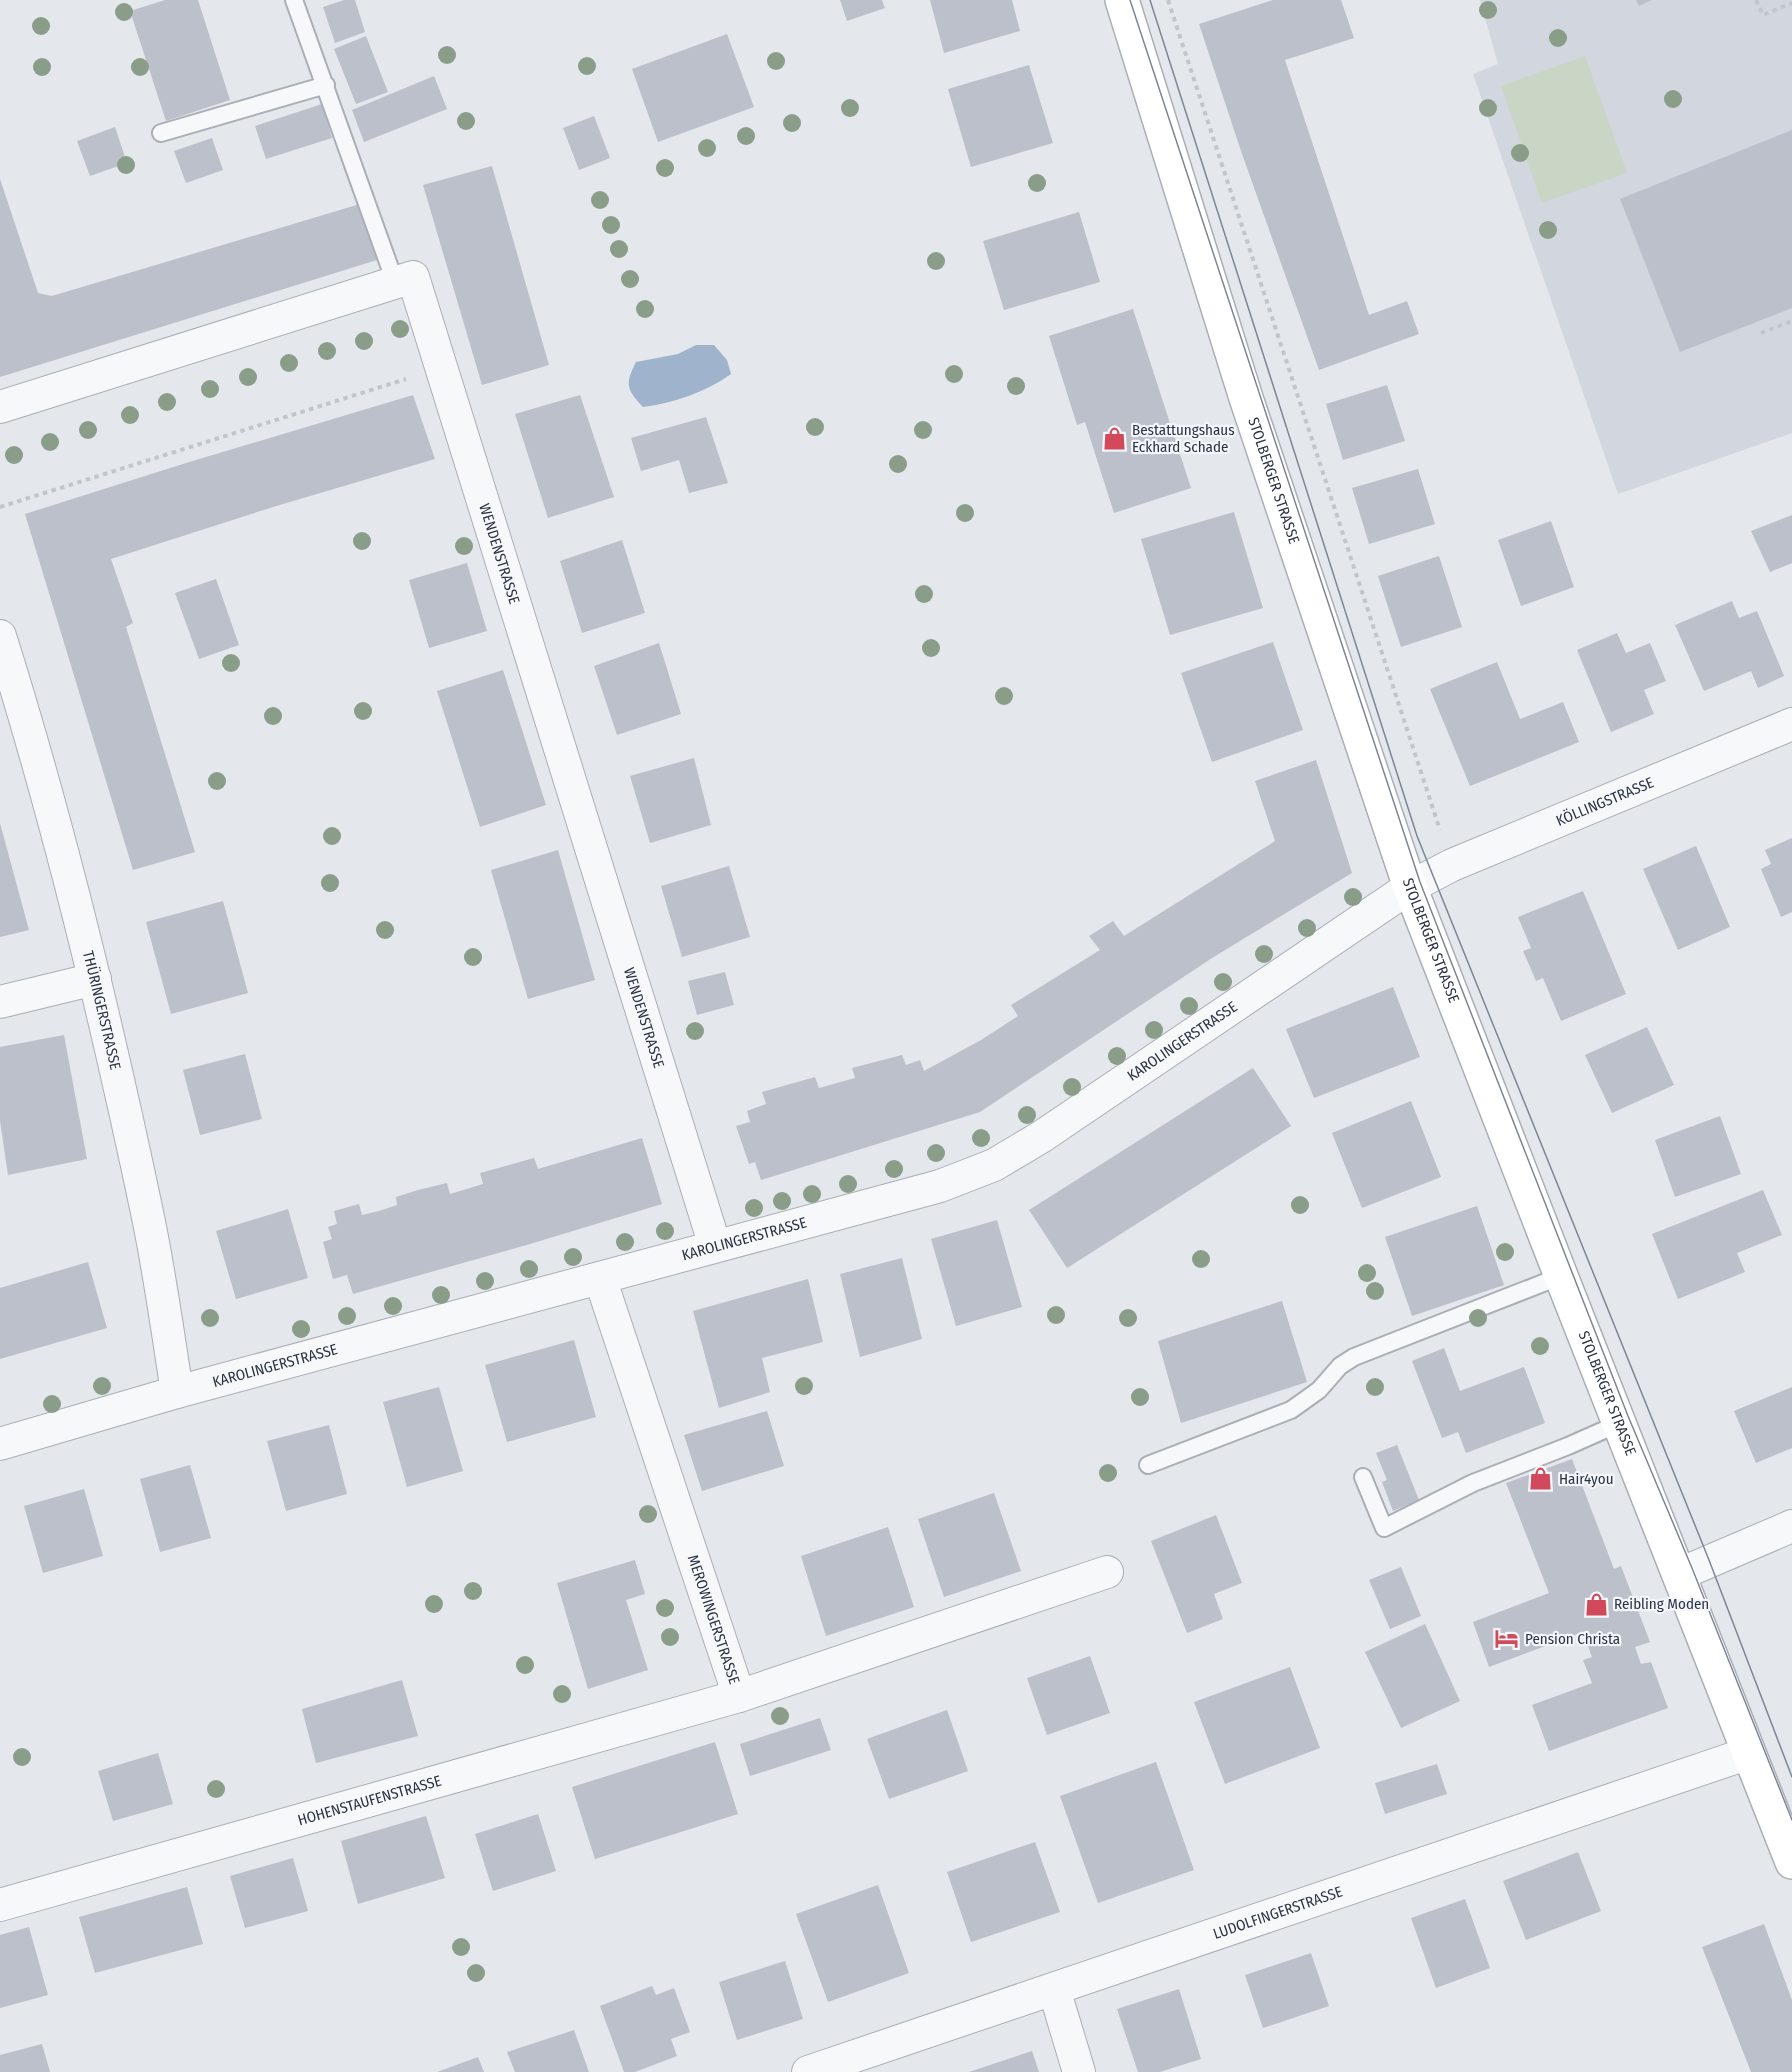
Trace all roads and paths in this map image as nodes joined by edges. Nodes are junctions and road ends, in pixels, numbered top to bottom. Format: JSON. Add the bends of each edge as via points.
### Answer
{"nodes":[{"id":1,"x":294,"y":0,"type":"edge"},
{"id":2,"x":1122,"y":0,"type":"edge"},
{"id":3,"x":1168,"y":0,"type":"edge"},
{"id":4,"x":1756,"y":0,"type":"edge"},
{"id":5,"x":1792,"y":3,"type":"edge"},
{"id":6,"x":326,"y":85,"type":"junction"},
{"id":7,"x":161,"y":134,"type":"dead end"},
{"id":8,"x":395,"y":282,"type":"junction"},
{"id":9,"x":1792,"y":321,"type":"edge"},
{"id":10,"x":1761,"y":333,"type":"dead end"},
{"id":11,"x":441,"y":368,"type":"junction"},
{"id":12,"x":0,"y":407,"type":"edge"},
{"id":13,"x":0,"y":507,"type":"edge"},
{"id":14,"x":0,"y":636,"type":"edge"},
{"id":15,"x":10,"y":703,"type":"edge"},
{"id":16,"x":1792,"y":724,"type":"edge"},
{"id":17,"x":1452,"y":865,"type":"junction"},
{"id":18,"x":1415,"y":884,"type":"junction"},
{"id":19,"x":95,"y":980,"type":"junction"},
{"id":20,"x":0,"y":1002,"type":"edge"},
{"id":21,"x":715,"y":1245,"type":"junction"},
{"id":22,"x":1561,"y":1276,"type":"junction"},
{"id":23,"x":600,"y":1278,"type":"junction"},
{"id":24,"x":177,"y":1392,"type":"junction"},
{"id":25,"x":1620,"y":1423,"type":"junction"},
{"id":26,"x":0,"y":1444,"type":"edge"},
{"id":27,"x":1148,"y":1465,"type":"dead end"},
{"id":28,"x":1363,"y":1477,"type":"dead end"},
{"id":29,"x":1792,"y":1526,"type":"edge"},
{"id":30,"x":1107,"y":1572,"type":"dead end"},
{"id":31,"x":1680,"y":1574,"type":"junction"},
{"id":32,"x":739,"y":1696,"type":"junction"},
{"id":33,"x":1749,"y":1753,"type":"junction"},
{"id":34,"x":1792,"y":1862,"type":"edge"},
{"id":35,"x":0,"y":1905,"type":"edge"},
{"id":36,"x":1054,"y":1989,"type":"junction"},
{"id":37,"x":808,"y":2072,"type":"edge"},
{"id":38,"x":1079,"y":2072,"type":"edge"}],
"edges":[{"from":1,"to":6,"type":"lane"},
{"from":2,"to":18,"type":"main road","name":"STOLBERGER STRASSE","via":[[1246,398]]},
{"from":3,"to":17,"type":"path"},
{"from":4,"to":5,"type":"path","via":[[1763,15]]},
{"from":6,"to":7,"type":"lane"},
{"from":6,"to":8,"type":"lane"},
{"from":8,"to":11,"type":"street","name":"WENDENSTRASSE","via":[[413,277]]},
{"from":8,"to":12,"type":"street"},
{"from":9,"to":10,"type":"path"},
{"from":11,"to":13,"type":"path"},
{"from":11,"to":21,"type":"street","name":"WENDENSTRASSE"},
{"from":14,"to":15,"type":"street","name":"THÜRINGERSTRASSE"},
{"from":15,"to":19,"type":"street","name":"THÜRINGERSTRASSE"},
{"from":16,"to":17,"type":"street","name":"KÖLLINGSTRASSE"},
{"from":17,"to":18,"type":"street","name":"KÖLLINGSTRASSE"},
{"from":18,"to":21,"type":"street","name":"KAROLINGERSTRASSE","via":[[994,1165],[940,1186]]},
{"from":18,"to":22,"type":"main road","name":"STOLBERGER STRASSE"},
{"from":19,"to":20,"type":"street"},
{"from":19,"to":24,"type":"street","name":"THÜRINGERSTRASSE","via":[[148,1220]]},
{"from":21,"to":23,"type":"street","name":"KAROLINGERSTRASSE"},
{"from":22,"to":25,"type":"main road","name":"STOLBERGER STRASSE"},
{"from":22,"to":27,"type":"lane","via":[[1354,1357],[1292,1410]]},
{"from":23,"to":24,"type":"street","name":"KAROLINGERSTRASSE"},
{"from":23,"to":32,"type":"street","name":"MEROWINGERSTRASSE"},
{"from":24,"to":26,"type":"street","name":"KAROLINGERSTRASSE"},
{"from":25,"to":28,"type":"lane","via":[[1473,1483],[1384,1528]]},
{"from":25,"to":31,"type":"main road","name":"STOLBERGER STRASSE"},
{"from":29,"to":31,"type":"street"},
{"from":30,"to":32,"type":"street","name":"MEROWINGERSTRASSE"},
{"from":31,"to":33,"type":"main road","name":"STOLBERGER STRASSE"},
{"from":32,"to":35,"type":"street","name":"HOHENSTAUFENSTRASSE"},
{"from":33,"to":34,"type":"main road","name":"STOLBERGER STRASSE"},
{"from":33,"to":36,"type":"street","name":"LUDOLFINGERSTRASSE"},
{"from":36,"to":37,"type":"street","name":"LUDOLFINGERSTRASSE"},
{"from":36,"to":38,"type":"street"}]}
